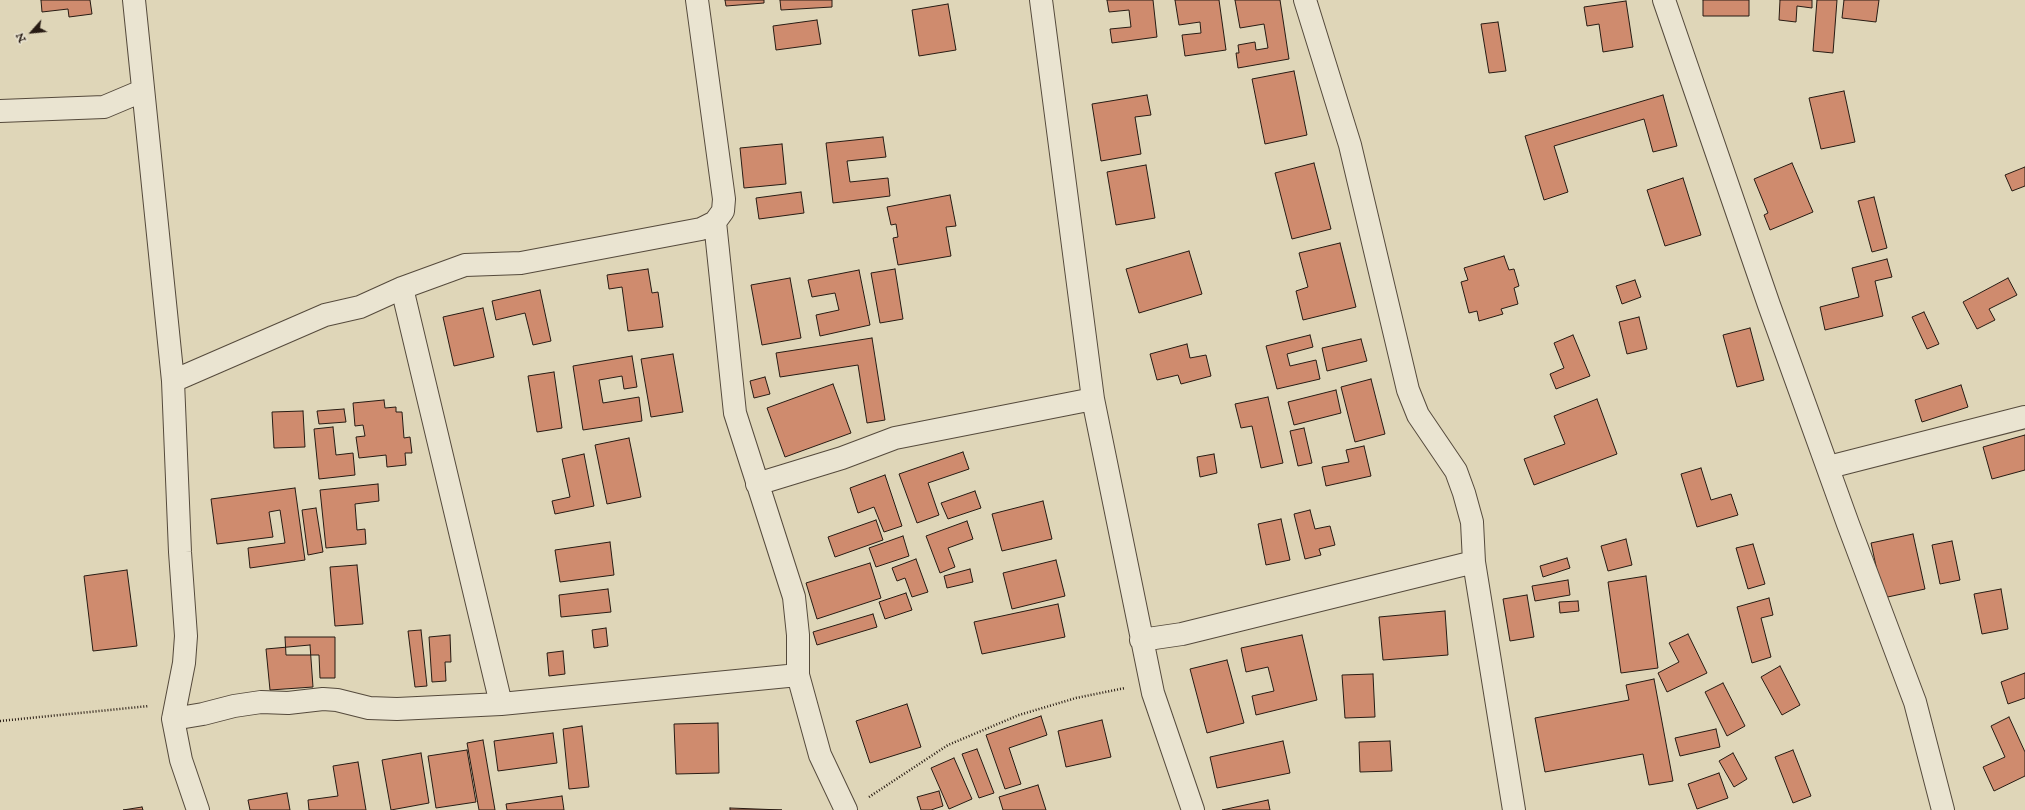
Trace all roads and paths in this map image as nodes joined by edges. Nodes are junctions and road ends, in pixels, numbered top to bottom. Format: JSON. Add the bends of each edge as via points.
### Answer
{"nodes":[{"id":1,"x":134,"y":0,"type":"edge"},
{"id":2,"x":698,"y":0,"type":"edge"},
{"id":3,"x":1041,"y":0,"type":"edge"},
{"id":4,"x":1305,"y":0,"type":"edge"},
{"id":5,"x":1664,"y":0,"type":"edge"},
{"id":6,"x":142,"y":91,"type":"junction"},
{"id":7,"x":0,"y":111,"type":"edge"},
{"id":8,"x":715,"y":222,"type":"junction"},
{"id":9,"x":402,"y":288,"type":"junction"},
{"id":10,"x":173,"y":381,"type":"junction"},
{"id":11,"x":1093,"y":399,"type":"junction"},
{"id":12,"x":2025,"y":417,"type":"edge"},
{"id":13,"x":1829,"y":468,"type":"junction"},
{"id":14,"x":757,"y":484,"type":"junction"},
{"id":15,"x":1474,"y":562,"type":"junction"},
{"id":16,"x":1141,"y":640,"type":"junction"},
{"id":17,"x":798,"y":675,"type":"junction"},
{"id":18,"x":1150,"y":682,"type":"junction"},
{"id":19,"x":501,"y":704,"type":"junction"},
{"id":20,"x":174,"y":711,"type":"junction"},
{"id":21,"x":0,"y":721,"type":"edge"},
{"id":22,"x":854,"y":806,"type":"edge"},
{"id":23,"x":198,"y":810,"type":"edge"},
{"id":24,"x":1193,"y":810,"type":"edge"},
{"id":25,"x":1514,"y":810,"type":"edge"},
{"id":26,"x":1943,"y":810,"type":"edge"}],
"edges":[{"from":1,"to":6,"type":"street"},
{"from":2,"to":8,"type":"street","via":[[724,199],[723,211]]},
{"from":3,"to":11,"type":"street"},
{"from":4,"to":15,"type":"street","via":[[1350,145],[1408,390],[1418,414],[1456,471],[1472,522]]},
{"from":5,"to":13,"type":"street","via":[[1769,305]]},
{"from":6,"to":7,"type":"street","via":[[104,107]]},
{"from":6,"to":10,"type":"street"},
{"from":8,"to":9,"type":"street","via":[[700,228],[521,263],[465,265]]},
{"from":8,"to":14,"type":"street","via":[[735,413]]},
{"from":9,"to":10,"type":"street","via":[[360,307],[325,315]]},
{"from":9,"to":19,"type":"street"},
{"from":10,"to":20,"type":"street","via":[[186,636],[184,663]]},
{"from":11,"to":14,"type":"street","via":[[895,438],[842,458]]},
{"from":11,"to":16,"type":"street"},
{"from":12,"to":13,"type":"street"},
{"from":13,"to":26,"type":"street","via":[[1915,702]]},
{"from":14,"to":17,"type":"street","via":[[794,597],[798,635]]},
{"from":15,"to":16,"type":"street","via":[[1182,634]]},
{"from":15,"to":25,"type":"street"},
{"from":16,"to":18,"type":"street"},
{"from":17,"to":19,"type":"street"},
{"from":17,"to":22,"type":"street","via":[[820,755]]},
{"from":18,"to":22,"type":"path","via":[[1076,698],[1019,715],[948,745]]},
{"from":18,"to":24,"type":"street"},
{"from":19,"to":20,"type":"street","via":[[369,708],[323,699],[234,706],[203,714]]},
{"from":20,"to":21,"type":"path"},
{"from":20,"to":23,"type":"street","via":[[181,760]]}]}
